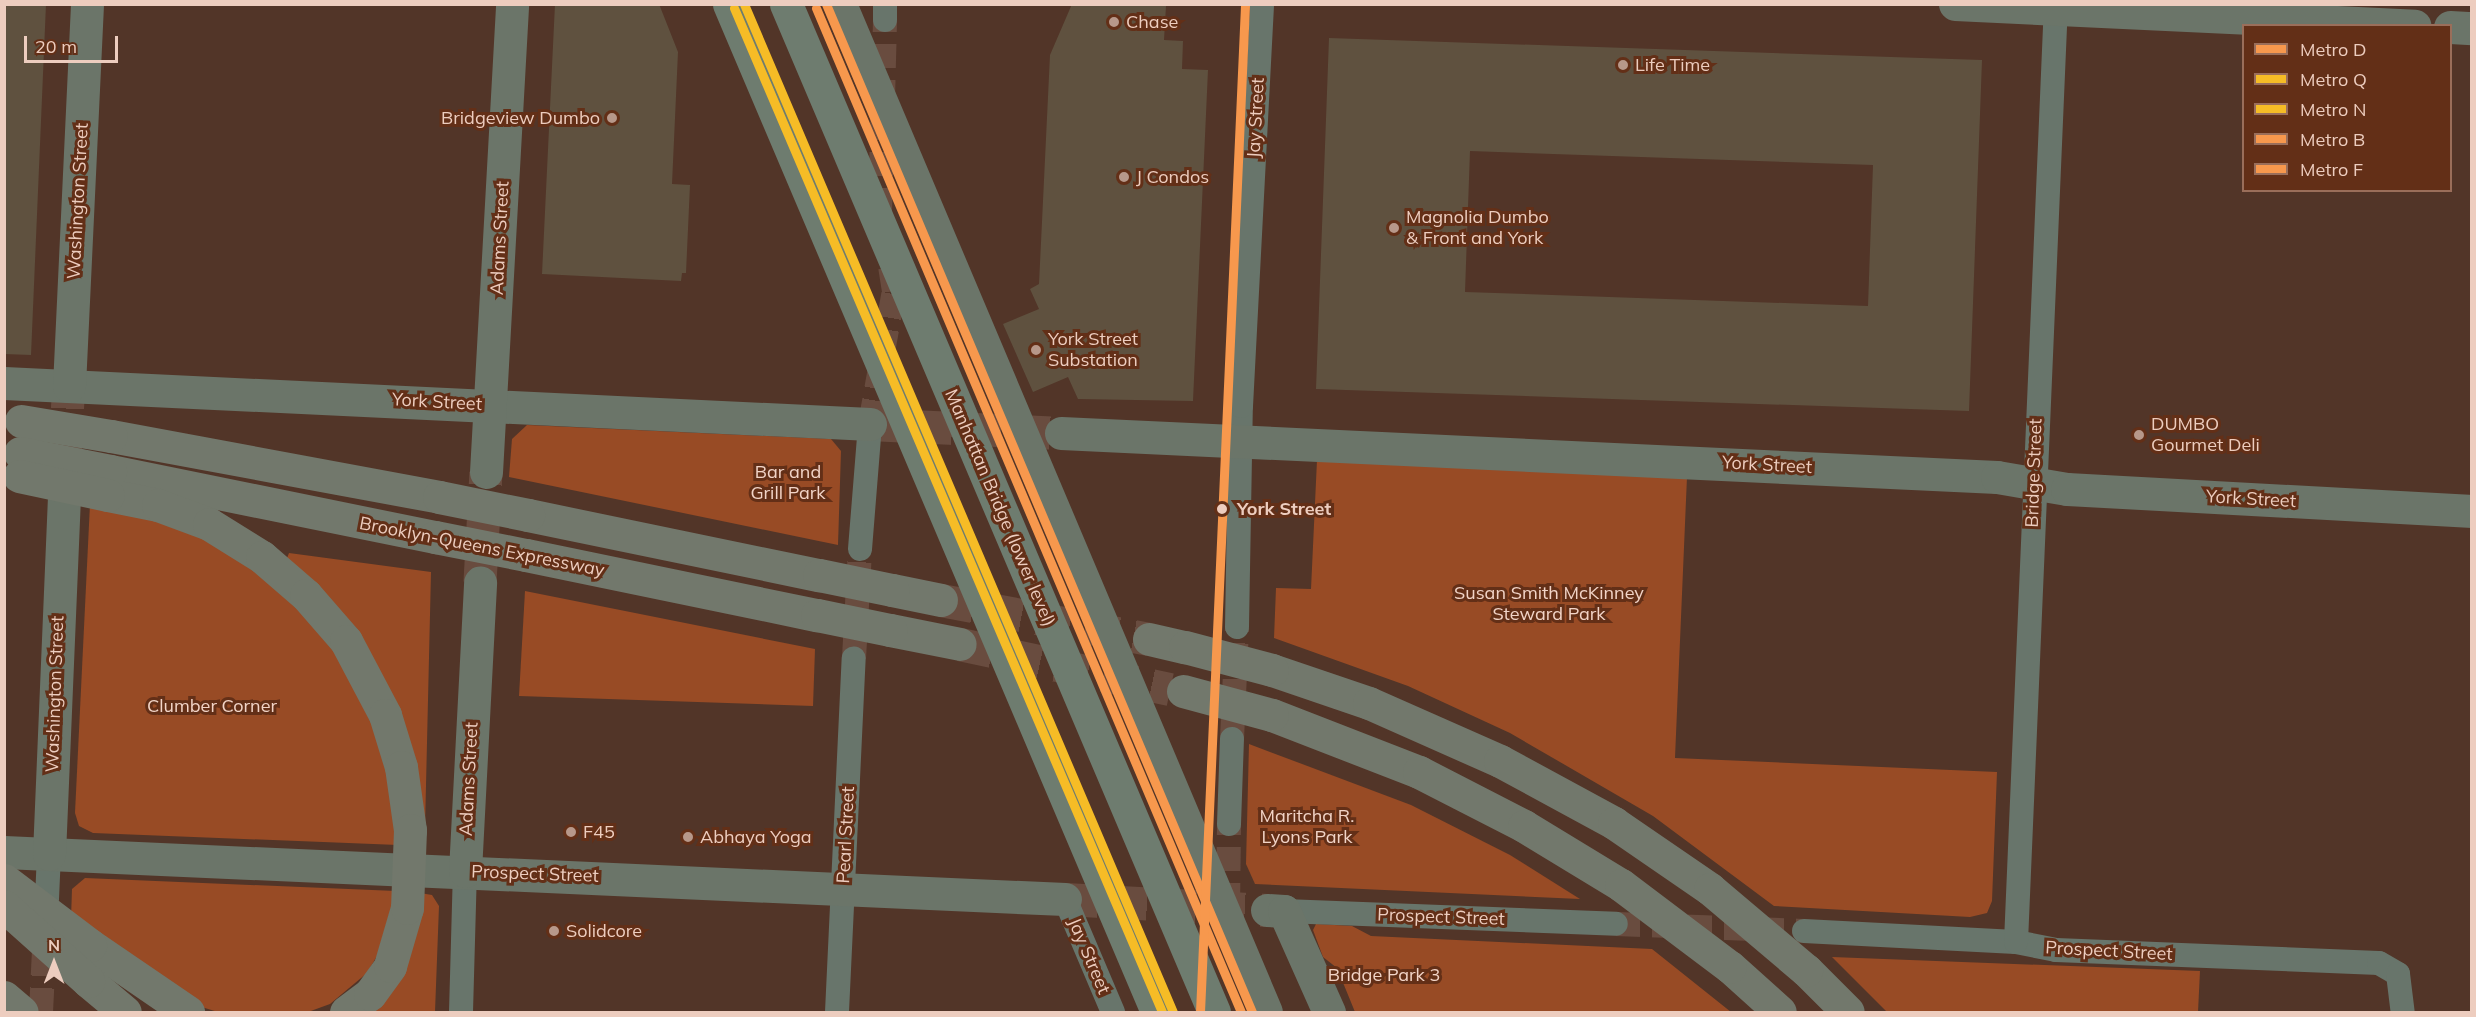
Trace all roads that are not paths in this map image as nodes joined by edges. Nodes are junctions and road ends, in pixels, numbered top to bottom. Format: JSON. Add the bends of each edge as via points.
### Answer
{"nodes":[{"id":1,"x":87,"y":4,"type":"edge"},
{"id":2,"x":512,"y":4,"type":"edge"},
{"id":3,"x":729,"y":4,"type":"edge"},
{"id":4,"x":786,"y":4,"type":"edge"},
{"id":5,"x":840,"y":4,"type":"edge"},
{"id":6,"x":1262,"y":4,"type":"edge"},
{"id":7,"x":1955,"y":4,"type":"edge"},
{"id":8,"x":2055,"y":7,"type":"edge"},
{"id":9,"x":2376,"y":24,"type":"edge"},
{"id":10,"x":2452,"y":27,"type":"edge"},
{"id":11,"x":2472,"y":28,"type":"edge"},
{"id":12,"x":4,"y":383,"type":"edge"},
{"id":13,"x":68,"y":391,"type":"junction"},
{"id":14,"x":490,"y":405,"type":"junction"},
{"id":15,"x":13,"y":419,"type":"edge"},
{"id":16,"x":870,"y":424,"type":"joint"},
{"id":17,"x":1061,"y":433,"type":"tunnel mouth"},
{"id":18,"x":1241,"y":441,"type":"junction"},
{"id":19,"x":12,"y":463,"type":"edge"},
{"id":20,"x":486,"y":472,"type":"tunnel mouth"},
{"id":21,"x":109,"y":483,"type":"junction"},
{"id":22,"x":2033,"y":483,"type":"junction"},
{"id":23,"x":64,"y":498,"type":"dead end"},
{"id":24,"x":2472,"y":511,"type":"edge"},
{"id":25,"x":860,"y":549,"type":"tunnel mouth"},
{"id":26,"x":480,"y":582,"type":"tunnel mouth"},
{"id":27,"x":941,"y":600,"type":"tunnel mouth"},
{"id":28,"x":1237,"y":627,"type":"tunnel mouth"},
{"id":29,"x":1149,"y":639,"type":"tunnel mouth"},
{"id":30,"x":960,"y":644,"type":"tunnel mouth"},
{"id":31,"x":854,"y":658,"type":"tunnel mouth"},
{"id":32,"x":1177,"y":690,"type":"tunnel mouth"},
{"id":33,"x":1232,"y":739,"type":"tunnel mouth"},
{"id":34,"x":1228,"y":824,"type":"tunnel mouth"},
{"id":35,"x":4,"y":852,"type":"edge"},
{"id":36,"x":49,"y":854,"type":"junction"},
{"id":37,"x":465,"y":871,"type":"junction"},
{"id":38,"x":4,"y":880,"type":"edge"},
{"id":39,"x":843,"y":888,"type":"junction"},
{"id":40,"x":1065,"y":898,"type":"joint"},
{"id":41,"x":47,"y":899,"type":"dead end"},
{"id":42,"x":4,"y":906,"type":"edge"},
{"id":43,"x":1276,"y":910,"type":"joint"},
{"id":44,"x":1616,"y":924,"type":"tunnel mouth"},
{"id":45,"x":1804,"y":931,"type":"tunnel mouth"},
{"id":46,"x":2016,"y":942,"type":"junction"},
{"id":47,"x":4,"y":997,"type":"edge"},
{"id":48,"x":22,"y":1012,"type":"edge"},
{"id":49,"x":124,"y":1012,"type":"edge"},
{"id":50,"x":188,"y":1012,"type":"edge"},
{"id":51,"x":346,"y":1012,"type":"edge"},
{"id":52,"x":460,"y":1012,"type":"edge"},
{"id":53,"x":837,"y":1012,"type":"edge"},
{"id":54,"x":1113,"y":1012,"type":"edge"},
{"id":55,"x":1157,"y":1012,"type":"edge"},
{"id":56,"x":1214,"y":1012,"type":"edge"},
{"id":57,"x":1266,"y":1012,"type":"edge"},
{"id":58,"x":1329,"y":1012,"type":"edge"},
{"id":59,"x":1780,"y":1012,"type":"edge"},
{"id":60,"x":1848,"y":1012,"type":"edge"},
{"id":61,"x":2403,"y":1012,"type":"edge"}],
"edges":[{"from":1,"to":13,"type":"street","name":"Washington Street"},
{"from":2,"to":14,"type":"street","name":"Adams Street"},
{"from":3,"to":55,"type":"main road","bridge":true},
{"from":4,"to":56,"type":"main road","name":"Manhattan Bridge (lower level)","bridge":true},
{"from":5,"to":57,"type":"street","bridge":true},
{"from":6,"to":18,"type":"street","name":"Jay Street"},
{"from":7,"to":8,"type":"street"},
{"from":8,"to":9,"type":"street"},
{"from":8,"to":22,"type":"street","name":"Bridge Street"},
{"from":10,"to":11,"type":"street"},
{"from":12,"to":13,"type":"street","name":"York Street"},
{"from":13,"to":14,"type":"street","name":"York Street"},
{"from":14,"to":16,"type":"street","name":"York Street"},
{"from":14,"to":20,"type":"street","name":"Adams Street"},
{"from":15,"to":27,"type":"highway","bridge":true,"via":[[439,497]]},
{"from":16,"to":25,"type":"street"},
{"from":17,"to":18,"type":"street","name":"York Street"},
{"from":18,"to":22,"type":"street","name":"York Street","via":[[1997,477]]},
{"from":18,"to":28,"type":"street","name":"Jay Street"},
{"from":19,"to":21,"type":"highway","bridge":true},
{"from":21,"to":30,"type":"highway","name":"Brooklyn-Queens Expressway","bridge":true,"via":[[435,537]]},
{"from":21,"to":51,"type":"highway","bridge":true,"via":[[238,539],[320,610],[362,666],[386,715],[401,767],[410,830],[407,908],[390,966],[370,994]]},
{"from":22,"to":24,"type":"street","name":"York Street","via":[[2067,489]]},
{"from":22,"to":46,"type":"street","name":"Bridge Street"},
{"from":23,"to":36,"type":"street","name":"Washington Street"},
{"from":26,"to":37,"type":"street","name":"Adams Street"},
{"from":29,"to":60,"type":"highway","bridge":true,"via":[[1272,670],[1390,712],[1500,761],[1614,823],[1710,889],[1806,970]]},
{"from":31,"to":39,"type":"street","name":"Pearl Street"},
{"from":32,"to":59,"type":"highway","bridge":true,"via":[[1272,715],[1437,781],[1524,826],[1621,885],[1730,967]]},
{"from":33,"to":34,"type":"street"},
{"from":35,"to":36,"type":"street","name":"Prospect Street"},
{"from":36,"to":37,"type":"street","name":"Prospect Street"},
{"from":36,"to":41,"type":"street"},
{"from":37,"to":39,"type":"street","name":"Prospect Street"},
{"from":37,"to":52,"type":"street","name":"Adams Street"},
{"from":38,"to":50,"type":"highway","bridge":true},
{"from":39,"to":40,"type":"street","name":"Prospect Street"},
{"from":39,"to":53,"type":"street","name":"Pearl Street"},
{"from":40,"to":54,"type":"street","name":"Jay Street"},
{"from":42,"to":49,"type":"highway","bridge":true},
{"from":43,"to":44,"type":"street","name":"Prospect Street"},
{"from":43,"to":58,"type":"street"},
{"from":45,"to":46,"type":"street","name":"Prospect Street"},
{"from":46,"to":61,"type":"street","name":"Prospect Street","via":[[2056,950],[2379,963],[2398,974]]},
{"from":47,"to":48,"type":"highway"}]}
